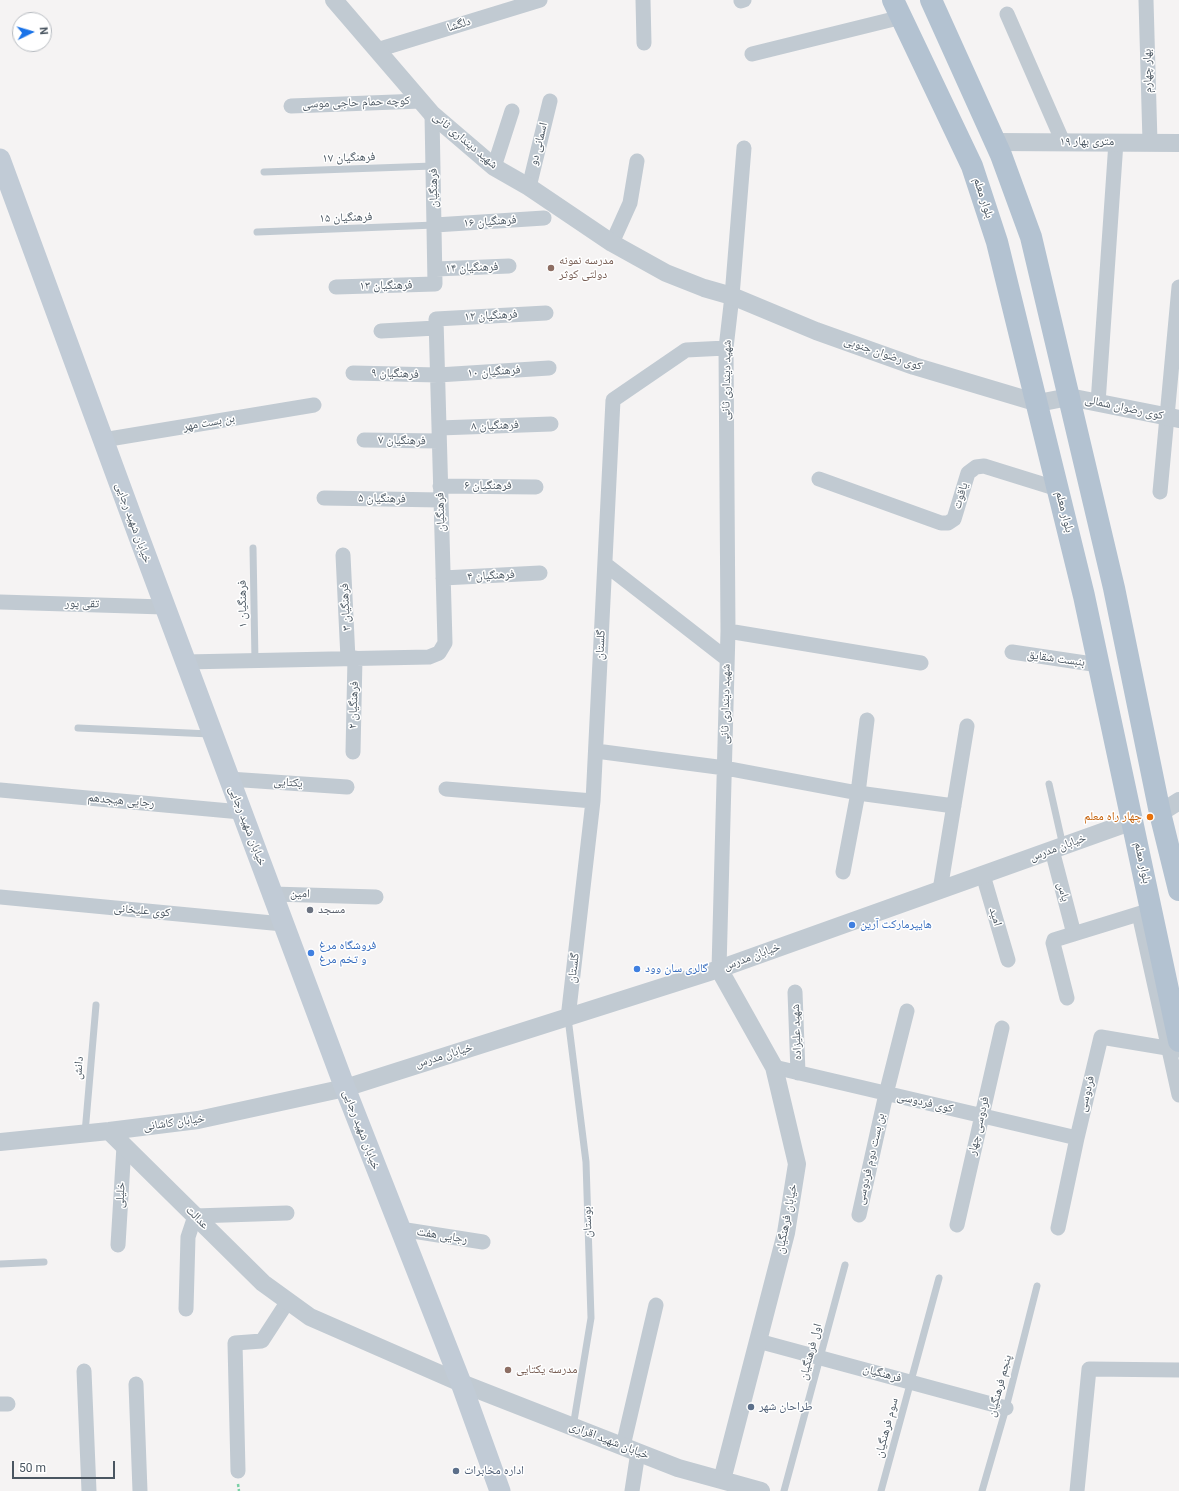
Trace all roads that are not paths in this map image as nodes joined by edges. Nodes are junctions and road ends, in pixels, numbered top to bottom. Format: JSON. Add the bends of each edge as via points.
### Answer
{"nodes":[{"id":1,"x":334,"y":0,"type":"edge"},
{"id":2,"x":540,"y":0,"type":"edge"},
{"id":3,"x":643,"y":0,"type":"edge"},
{"id":4,"x":931,"y":0,"type":"edge"},
{"id":5,"x":1146,"y":0,"type":"edge"},
{"id":6,"x":898,"y":9,"type":"edge"},
{"id":7,"x":1007,"y":14,"type":"dead end"},
{"id":8,"x":644,"y":43,"type":"dead end"},
{"id":9,"x":378,"y":50,"type":"junction"},
{"id":10,"x":752,"y":54,"type":"dead end"},
{"id":11,"x":550,"y":101,"type":"dead end"},
{"id":12,"x":291,"y":106,"type":"dead end"},
{"id":13,"x":427,"y":107,"type":"junction"},
{"id":14,"x":512,"y":111,"type":"dead end"},
{"id":15,"x":995,"y":142,"type":"junction"},
{"id":16,"x":1063,"y":142,"type":"junction"},
{"id":17,"x":1116,"y":142,"type":"junction"},
{"id":18,"x":1150,"y":142,"type":"junction"},
{"id":19,"x":1179,"y":142,"type":"edge"},
{"id":20,"x":744,"y":148,"type":"dead end"},
{"id":21,"x":0,"y":159,"type":"edge"},
{"id":22,"x":637,"y":161,"type":"dead end"},
{"id":23,"x":434,"y":166,"type":"junction"},
{"id":24,"x":494,"y":167,"type":"junction"},
{"id":25,"x":264,"y":172,"type":"dead end"},
{"id":26,"x":529,"y":187,"type":"junction"},
{"id":27,"x":544,"y":218,"type":"dead end"},
{"id":28,"x":435,"y":226,"type":"junction"},
{"id":29,"x":257,"y":232,"type":"dead end"},
{"id":30,"x":612,"y":243,"type":"junction"},
{"id":31,"x":509,"y":266,"type":"dead end"},
{"id":32,"x":436,"y":269,"type":"junction"},
{"id":33,"x":436,"y":284,"type":"joint"},
{"id":34,"x":336,"y":287,"type":"dead end"},
{"id":35,"x":1179,"y":287,"type":"edge"},
{"id":36,"x":732,"y":296,"type":"junction"},
{"id":37,"x":546,"y":313,"type":"dead end"},
{"id":38,"x":436,"y":324,"type":"junction"},
{"id":39,"x":380,"y":331,"type":"dead end"},
{"id":40,"x":726,"y":348,"type":"junction"},
{"id":41,"x":549,"y":368,"type":"dead end"},
{"id":42,"x":353,"y":373,"type":"dead end"},
{"id":43,"x":438,"y":375,"type":"junction"},
{"id":44,"x":1069,"y":397,"type":"junction"},
{"id":45,"x":1038,"y":403,"type":"junction"},
{"id":46,"x":1098,"y":403,"type":"junction"},
{"id":47,"x":314,"y":405,"type":"dead end"},
{"id":48,"x":1173,"y":418,"type":"edge"},
{"id":49,"x":551,"y":424,"type":"dead end"},
{"id":50,"x":439,"y":435,"type":"junction"},
{"id":51,"x":103,"y":440,"type":"junction"},
{"id":52,"x":364,"y":440,"type":"dead end"},
{"id":53,"x":819,"y":479,"type":"dead end"},
{"id":54,"x":536,"y":486,"type":"dead end"},
{"id":55,"x":1058,"y":489,"type":"junction"},
{"id":56,"x":1160,"y":492,"type":"dead end"},
{"id":57,"x":440,"y":493,"type":"junction"},
{"id":58,"x":324,"y":498,"type":"dead end"},
{"id":59,"x":253,"y":548,"type":"dead end"},
{"id":60,"x":343,"y":555,"type":"dead end"},
{"id":61,"x":605,"y":564,"type":"junction"},
{"id":62,"x":540,"y":573,"type":"dead end"},
{"id":63,"x":443,"y":578,"type":"junction"},
{"id":64,"x":0,"y":602,"type":"edge"},
{"id":65,"x":164,"y":607,"type":"junction"},
{"id":66,"x":728,"y":631,"type":"junction"},
{"id":67,"x":1012,"y":652,"type":"dead end"},
{"id":68,"x":352,"y":659,"type":"junction"},
{"id":69,"x":727,"y":659,"type":"junction"},
{"id":70,"x":255,"y":661,"type":"junction"},
{"id":71,"x":185,"y":662,"type":"junction"},
{"id":72,"x":921,"y":663,"type":"dead end"},
{"id":73,"x":1099,"y":665,"type":"junction"},
{"id":74,"x":868,"y":720,"type":"dead end"},
{"id":75,"x":967,"y":726,"type":"dead end"},
{"id":76,"x":78,"y":728,"type":"dead end"},
{"id":77,"x":212,"y":734,"type":"junction"},
{"id":78,"x":596,"y":751,"type":"junction"},
{"id":79,"x":353,"y":752,"type":"dead end"},
{"id":80,"x":725,"y":768,"type":"junction"},
{"id":81,"x":229,"y":779,"type":"junction"},
{"id":82,"x":1049,"y":784,"type":"dead end"},
{"id":83,"x":347,"y":787,"type":"dead end"},
{"id":84,"x":446,"y":789,"type":"dead end"},
{"id":85,"x":0,"y":790,"type":"edge"},
{"id":86,"x":858,"y":793,"type":"junction"},
{"id":87,"x":593,"y":801,"type":"junction"},
{"id":88,"x":1179,"y":801,"type":"edge"},
{"id":89,"x":954,"y":806,"type":"junction"},
{"id":90,"x":1170,"y":811,"type":"edge"},
{"id":91,"x":242,"y":812,"type":"junction"},
{"id":92,"x":1133,"y":821,"type":"junction"},
{"id":93,"x":1058,"y":848,"type":"junction"},
{"id":94,"x":843,"y":872,"type":"dead end"},
{"id":95,"x":983,"y":875,"type":"junction"},
{"id":96,"x":940,"y":890,"type":"junction"},
{"id":97,"x":1179,"y":890,"type":"edge"},
{"id":98,"x":272,"y":894,"type":"junction"},
{"id":99,"x":0,"y":897,"type":"edge"},
{"id":100,"x":376,"y":897,"type":"dead end"},
{"id":101,"x":1145,"y":912,"type":"junction"},
{"id":102,"x":283,"y":924,"type":"junction"},
{"id":103,"x":1074,"y":934,"type":"junction"},
{"id":104,"x":1008,"y":960,"type":"dead end"},
{"id":105,"x":719,"y":969,"type":"junction"},
{"id":106,"x":795,"y":992,"type":"dead end"},
{"id":107,"x":1067,"y":998,"type":"dead end"},
{"id":108,"x":96,"y":1005,"type":"dead end"},
{"id":109,"x":907,"y":1011,"type":"dead end"},
{"id":110,"x":568,"y":1018,"type":"junction"},
{"id":111,"x":1002,"y":1028,"type":"dead end"},
{"id":112,"x":1175,"y":1046,"type":"edge"},
{"id":113,"x":774,"y":1067,"type":"junction"},
{"id":114,"x":798,"y":1073,"type":"junction"},
{"id":115,"x":344,"y":1088,"type":"junction"},
{"id":116,"x":886,"y":1094,"type":"junction"},
{"id":117,"x":1179,"y":1096,"type":"edge"},
{"id":118,"x":981,"y":1116,"type":"junction"},
{"id":119,"x":109,"y":1131,"type":"junction"},
{"id":120,"x":85,"y":1133,"type":"junction"},
{"id":121,"x":1076,"y":1138,"type":"junction"},
{"id":122,"x":0,"y":1142,"type":"edge"},
{"id":123,"x":124,"y":1146,"type":"junction"},
{"id":124,"x":287,"y":1213,"type":"dead end"},
{"id":125,"x":859,"y":1215,"type":"dead end"},
{"id":126,"x":195,"y":1216,"type":"junction"},
{"id":127,"x":957,"y":1225,"type":"dead end"},
{"id":128,"x":1058,"y":1228,"type":"dead end"},
{"id":129,"x":400,"y":1229,"type":"junction"},
{"id":130,"x":483,"y":1242,"type":"dead end"},
{"id":131,"x":118,"y":1245,"type":"dead end"},
{"id":132,"x":44,"y":1262,"type":"dead end"},
{"id":133,"x":0,"y":1264,"type":"edge"},
{"id":134,"x":845,"y":1265,"type":"dead end"},
{"id":135,"x":939,"y":1278,"type":"dead end"},
{"id":136,"x":1037,"y":1286,"type":"dead end"},
{"id":137,"x":288,"y":1301,"type":"junction"},
{"id":138,"x":656,"y":1305,"type":"dead end"},
{"id":139,"x":186,"y":1309,"type":"dead end"},
{"id":140,"x":758,"y":1341,"type":"junction"},
{"id":141,"x":821,"y":1358,"type":"junction"},
{"id":142,"x":1179,"y":1370,"type":"edge"},
{"id":143,"x":84,"y":1371,"type":"dead end"},
{"id":144,"x":910,"y":1382,"type":"junction"},
{"id":145,"x":136,"y":1384,"type":"dead end"},
{"id":146,"x":461,"y":1384,"type":"junction"},
{"id":147,"x":1006,"y":1408,"type":"junction"},
{"id":148,"x":573,"y":1427,"type":"junction"},
{"id":149,"x":630,"y":1449,"type":"junction"},
{"id":150,"x":238,"y":1471,"type":"dead end"},
{"id":151,"x":722,"y":1480,"type":"junction"},
{"id":152,"x":755,"y":1490,"type":"edge"},
{"id":153,"x":89,"y":1491,"type":"edge"},
{"id":154,"x":140,"y":1491,"type":"edge"},
{"id":155,"x":500,"y":1491,"type":"edge"},
{"id":156,"x":632,"y":1491,"type":"edge"},
{"id":157,"x":784,"y":1491,"type":"edge"},
{"id":158,"x":881,"y":1491,"type":"edge"},
{"id":159,"x":982,"y":1491,"type":"edge"},
{"id":160,"x":1077,"y":1491,"type":"edge"}],
"edges":[{"from":1,"to":9,"type":"street","name":"شهید دینداری ثانی"},
{"from":2,"to":9,"type":"street","name":"دلگشا"},
{"from":3,"to":8,"type":"street"},
{"from":4,"to":15,"type":"main road"},
{"from":5,"to":18,"type":"street","name":"بهار چهارم"},
{"from":6,"to":10,"type":"street"},
{"from":6,"to":45,"type":"main road","name":"بلوار معلم","via":[[972,166],[997,242]]},
{"from":7,"to":16,"type":"street"},
{"from":9,"to":13,"type":"street","name":"شهید دینداری ثانی"},
{"from":11,"to":26,"type":"street","name":"اسمانی دو"},
{"from":12,"to":13,"type":"street","name":"کوچه حمام حاجی موسی"},
{"from":13,"to":23,"type":"street","name":"فرهنگیان"},
{"from":13,"to":24,"type":"street","name":"شهید دینداری ثانی"},
{"from":14,"to":24,"type":"street"},
{"from":15,"to":16,"type":"street","name":"۱۹ متری بهار"},
{"from":15,"to":44,"type":"main road","via":[[1031,236]]},
{"from":16,"to":17,"type":"street","name":"۱۹ متری بهار"},
{"from":17,"to":18,"type":"street","name":"۱۹ متری بهار"},
{"from":17,"to":46,"type":"street"},
{"from":18,"to":19,"type":"street","name":"۱۹ متری بهار"},
{"from":20,"to":36,"type":"street"},
{"from":21,"to":51,"type":"main road","name":"خیابان شهید رجایی"},
{"from":22,"to":30,"type":"street","via":[[630,203]]},
{"from":23,"to":25,"type":"lane","name":"فرهنگیان ۱۷"},
{"from":23,"to":28,"type":"street","name":"فرهنگیان"},
{"from":24,"to":26,"type":"street","name":"شهید دینداری ثانی"},
{"from":26,"to":30,"type":"street","name":"شهید دینداری ثانی"},
{"from":27,"to":28,"type":"street","name":"فرهنگیان ۱۶"},
{"from":28,"to":29,"type":"lane","name":"فرهنگیان ۱۵"},
{"from":28,"to":32,"type":"street","name":"فرهنگیان"},
{"from":30,"to":36,"type":"street","name":"شهید دینداری ثانی","via":[[666,273]]},
{"from":31,"to":32,"type":"street","name":"فرهنگیان ۱۴"},
{"from":32,"to":33,"type":"street","name":"فرهنگیان"},
{"from":33,"to":34,"type":"street","name":"فرهنگیان ۱۳"},
{"from":35,"to":48,"type":"street"},
{"from":36,"to":40,"type":"street","name":"شهید دینداری ثانی"},
{"from":36,"to":45,"type":"street","name":"کوی رضوان جنوبی","via":[[816,331],[914,366]]},
{"from":37,"to":38,"type":"street","name":"فرهنگیان ۱۲"},
{"from":38,"to":39,"type":"street","name":"فرهنگیان ۱۲"},
{"from":38,"to":43,"type":"street","name":"فرهنگیان"},
{"from":40,"to":61,"type":"street","name":"گلستان","via":[[686,350],[613,400]]},
{"from":40,"to":66,"type":"street","name":"شهید دینداری ثانی"},
{"from":41,"to":43,"type":"street","name":"فرهنگیان ۱۰"},
{"from":42,"to":43,"type":"street","name":"فرهنگیان ۹"},
{"from":43,"to":50,"type":"street","name":"فرهنگیان"},
{"from":44,"to":45,"type":"street"},
{"from":44,"to":46,"type":"street","name":"کوی رضوان شمالی"},
{"from":44,"to":90,"type":"main road"},
{"from":45,"to":55,"type":"main road","name":"بلوار معلم"},
{"from":46,"to":48,"type":"street","name":"کوی رضوان شمالی"},
{"from":47,"to":51,"type":"street","name":"بن بست مهر"},
{"from":48,"to":56,"type":"street"},
{"from":49,"to":50,"type":"street","name":"فرهنگیان ۸"},
{"from":50,"to":52,"type":"street","name":"فرهنگیان ۷"},
{"from":50,"to":57,"type":"street","name":"فرهنگیان"},
{"from":51,"to":65,"type":"main road","name":"خیابان شهید رجایی"},
{"from":53,"to":55,"type":"street","name":"یاقوت","via":[[941,523],[948,523],[954,519],[968,473],[976,467],[984,466]]},
{"from":54,"to":57,"type":"street","name":"فرهنگیان ۶"},
{"from":55,"to":73,"type":"main road","name":"بلوار معلم"},
{"from":57,"to":58,"type":"street","name":"فرهنگیان ۵"},
{"from":57,"to":63,"type":"street","name":"فرهنگیان"},
{"from":59,"to":70,"type":"lane","name":"فرهنگیان ۱"},
{"from":60,"to":68,"type":"street","name":"فرهنگیان ۳"},
{"from":61,"to":69,"type":"street"},
{"from":61,"to":78,"type":"street","name":"گلستان"},
{"from":62,"to":63,"type":"street","name":"فرهنگیان ۴"},
{"from":63,"to":68,"type":"street","name":"فرهنگیان","via":[[445,643],[439,653],[429,657]]},
{"from":64,"to":65,"type":"street","name":"تقی پور"},
{"from":65,"to":71,"type":"main road","name":"خیابان شهید رجایی"},
{"from":66,"to":69,"type":"street","name":"شهید دینداری ثانی"},
{"from":66,"to":72,"type":"street"},
{"from":67,"to":73,"type":"street","name":"بنبست شقایق"},
{"from":68,"to":70,"type":"street","name":"فرهنگیان"},
{"from":68,"to":79,"type":"street","name":"فرهنگیان ۲"},
{"from":69,"to":80,"type":"street","name":"شهید دینداری ثانی"},
{"from":70,"to":71,"type":"street","name":"فرهنگیان"},
{"from":71,"to":77,"type":"main road","name":"خیابان شهید رجایی"},
{"from":73,"to":92,"type":"main road","name":"بلوار معلم"},
{"from":74,"to":86,"type":"street"},
{"from":75,"to":89,"type":"street"},
{"from":76,"to":77,"type":"lane"},
{"from":77,"to":81,"type":"main road","name":"خیابان شهید رجایی"},
{"from":78,"to":80,"type":"street"},
{"from":78,"to":87,"type":"street","name":"گلستان"},
{"from":80,"to":86,"type":"street"},
{"from":80,"to":105,"type":"street","name":"شهید دینداری ثانی"},
{"from":81,"to":83,"type":"street","name":"یکتایی"},
{"from":81,"to":91,"type":"main road","name":"خیابان شهید رجایی"},
{"from":82,"to":93,"type":"lane"},
{"from":84,"to":87,"type":"street"},
{"from":85,"to":91,"type":"street","name":"رجایی هیجدهم"},
{"from":86,"to":89,"type":"street"},
{"from":86,"to":94,"type":"street"},
{"from":87,"to":110,"type":"street","name":"گلستان"},
{"from":88,"to":90,"type":"street"},
{"from":89,"to":96,"type":"street"},
{"from":90,"to":92,"type":"main road"},
{"from":90,"to":97,"type":"main road"},
{"from":91,"to":98,"type":"main road","name":"خیابان شهید رجایی"},
{"from":92,"to":93,"type":"street","name":"خیابان مدرس"},
{"from":92,"to":101,"type":"main road","name":"بلوار معلم"},
{"from":93,"to":95,"type":"street","name":"خیابان مدرس"},
{"from":93,"to":103,"type":"street","name":"یاس"},
{"from":95,"to":96,"type":"street","name":"خیابان مدرس"},
{"from":95,"to":104,"type":"street","name":"امید"},
{"from":96,"to":105,"type":"street","name":"خیابان مدرس"},
{"from":98,"to":100,"type":"street","name":"امین"},
{"from":98,"to":102,"type":"main road","name":"خیابان شهید رجایی"},
{"from":99,"to":102,"type":"street","name":"کوی علیخانی"},
{"from":101,"to":103,"type":"street"},
{"from":101,"to":112,"type":"main road","name":"بلوار معلم"},
{"from":102,"to":115,"type":"main road","name":"خیابان شهید رجایی"},
{"from":103,"to":107,"type":"street","via":[[1054,940],[1053,943]]},
{"from":105,"to":110,"type":"street","name":"خیابان مدرس"},
{"from":105,"to":113,"type":"street","name":"خیابان فرهنگیان"},
{"from":106,"to":114,"type":"street","name":"شهید علیزاده"},
{"from":108,"to":120,"type":"lane","name":"دانش"},
{"from":109,"to":116,"type":"street","name":"بن بست دوم فردوسی"},
{"from":110,"to":115,"type":"street","name":"خیابان مدرس"},
{"from":110,"to":148,"type":"lane","name":"بوستان","via":[[586,1162],[591,1318]]},
{"from":111,"to":118,"type":"street","name":"فردوسی چهار"},
{"from":112,"to":117,"type":"street"},
{"from":112,"to":121,"type":"street","name":"فردوسی","via":[[1101,1037]]},
{"from":113,"to":114,"type":"street","name":"کوی فردوسی"},
{"from":113,"to":140,"type":"street","name":"خیابان فرهنگیان","via":[[797,1164],[786,1232]]},
{"from":114,"to":116,"type":"street","name":"کوی فردوسی"},
{"from":115,"to":119,"type":"street","name":"خیابان کاشانی","via":[[198,1120]]},
{"from":115,"to":129,"type":"main road","name":"خیابان شهید رجایی"},
{"from":116,"to":118,"type":"street","name":"کوی فردوسی"},
{"from":116,"to":125,"type":"street","name":"بن بست دوم فردوسی"},
{"from":118,"to":121,"type":"street","name":"کوی فردوسی"},
{"from":118,"to":127,"type":"street","name":"فردوسی چهار"},
{"from":119,"to":120,"type":"street","name":"خیابان کاشانی"},
{"from":119,"to":123,"type":"street","name":"عدالت"},
{"from":120,"to":122,"type":"street","name":"خیابان کاشانی"},
{"from":121,"to":128,"type":"street","name":"فردوسی"},
{"from":123,"to":126,"type":"street","name":"عدالت"},
{"from":123,"to":131,"type":"street","name":"خلیلی"},
{"from":124,"to":126,"type":"street"},
{"from":126,"to":137,"type":"street","name":"عدالت","via":[[263,1283]]},
{"from":126,"to":139,"type":"street","via":[[188,1237]]},
{"from":129,"to":130,"type":"street","name":"رجایی هفت"},
{"from":129,"to":146,"type":"main road","name":"خیابان شهید رجایی"},
{"from":132,"to":133,"type":"lane"},
{"from":134,"to":141,"type":"lane","name":"اول فرهنگیان"},
{"from":135,"to":144,"type":"lane","name":"سوم فرهنگیان"},
{"from":136,"to":147,"type":"lane","name":"پنجم فرهنگیان"},
{"from":137,"to":146,"type":"street","name":"عدالت","via":[[310,1317]]},
{"from":137,"to":150,"type":"street","via":[[262,1341],[235,1343]]},
{"from":138,"to":149,"type":"street"},
{"from":140,"to":141,"type":"street","name":"فرهنگیان"},
{"from":140,"to":151,"type":"street","name":"خیابان فرهنگیان"},
{"from":141,"to":144,"type":"street","name":"فرهنگیان"},
{"from":141,"to":157,"type":"lane","name":"اول فرهنگیان"},
{"from":142,"to":160,"type":"street","via":[[1089,1369]]},
{"from":143,"to":153,"type":"street"},
{"from":144,"to":147,"type":"street","name":"فرهنگیان"},
{"from":144,"to":158,"type":"lane","name":"سوم فرهنگیان"},
{"from":145,"to":154,"type":"street"},
{"from":146,"to":148,"type":"street","name":"خیابان شهید اقراری"},
{"from":146,"to":155,"type":"main road","name":"خیابان شهید رجایی"},
{"from":147,"to":159,"type":"lane","name":"پنجم فرهنگیان"},
{"from":148,"to":149,"type":"street","name":"خیابان شهید اقراری"},
{"from":149,"to":151,"type":"street","name":"خیابان شهید اقراری","via":[[678,1468]]},
{"from":149,"to":156,"type":"street"},
{"from":151,"to":152,"type":"street","name":"خیابان شهید اقراری"}]}
